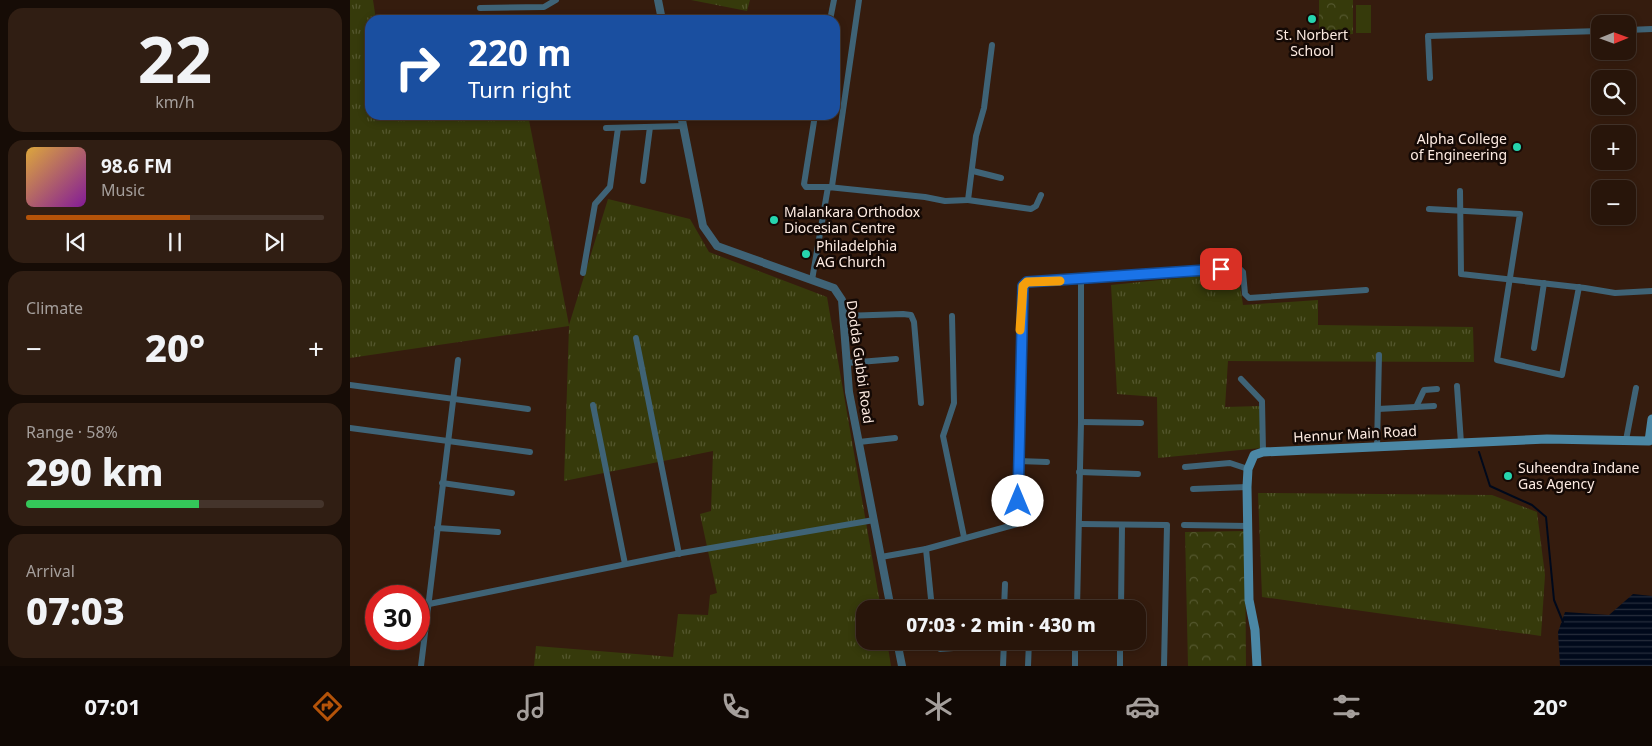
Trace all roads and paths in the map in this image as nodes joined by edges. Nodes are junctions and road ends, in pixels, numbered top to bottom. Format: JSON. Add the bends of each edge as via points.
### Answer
{"nodes":[{"id":1,"x":556,"y":0,"type":"edge"},
{"id":2,"x":658,"y":0,"type":"edge"},
{"id":3,"x":834,"y":0,"type":"edge"},
{"id":4,"x":859,"y":0,"type":"edge"},
{"id":5,"x":480,"y":8,"type":"dead end"},
{"id":6,"x":661,"y":15,"type":"edge"},
{"id":7,"x":831,"y":15,"type":"edge"},
{"id":8,"x":1636,"y":30,"type":"edge"},
{"id":9,"x":1652,"y":30,"type":"edge"},
{"id":10,"x":1591,"y":31,"type":"edge"},
{"id":11,"x":992,"y":45,"type":"dead end"},
{"id":12,"x":1430,"y":78,"type":"dead end"},
{"id":13,"x":682,"y":120,"type":"edge"},
{"id":14,"x":814,"y":120,"type":"edge"},
{"id":15,"x":683,"y":126,"type":"junction"},
{"id":16,"x":650,"y":127,"type":"junction"},
{"id":17,"x":606,"y":128,"type":"dead end"},
{"id":18,"x":618,"y":128,"type":"junction"},
{"id":19,"x":973,"y":171,"type":"junction"},
{"id":20,"x":1001,"y":178,"type":"dead end"},
{"id":21,"x":643,"y":181,"type":"dead end"},
{"id":22,"x":830,"y":186,"type":"junction"},
{"id":23,"x":1460,"y":191,"type":"dead end"},
{"id":24,"x":1041,"y":195,"type":"dead end"},
{"id":25,"x":968,"y":200,"type":"junction"},
{"id":26,"x":1429,"y":209,"type":"dead end"},
{"id":27,"x":1460,"y":210,"type":"junction"},
{"id":28,"x":583,"y":273,"type":"dead end"},
{"id":29,"x":812,"y":280,"type":"junction"},
{"id":30,"x":1082,"y":280,"type":"junction"},
{"id":31,"x":1510,"y":280,"type":"junction"},
{"id":32,"x":1544,"y":283,"type":"junction"},
{"id":33,"x":1579,"y":287,"type":"junction"},
{"id":34,"x":1366,"y":290,"type":"dead end"},
{"id":35,"x":1652,"y":291,"type":"edge"},
{"id":36,"x":843,"y":316,"type":"junction"},
{"id":37,"x":952,"y":316,"type":"dead end"},
{"id":38,"x":636,"y":338,"type":"dead end"},
{"id":39,"x":1534,"y":348,"type":"dead end"},
{"id":40,"x":1378,"y":355,"type":"dead end"},
{"id":41,"x":896,"y":359,"type":"dead end"},
{"id":42,"x":458,"y":360,"type":"dead end"},
{"id":43,"x":847,"y":363,"type":"junction"},
{"id":44,"x":1241,"y":379,"type":"dead end"},
{"id":45,"x":350,"y":385,"type":"edge"},
{"id":46,"x":1457,"y":386,"type":"dead end"},
{"id":47,"x":1636,"y":388,"type":"dead end"},
{"id":48,"x":1437,"y":389,"type":"dead end"},
{"id":49,"x":453,"y":397,"type":"junction"},
{"id":50,"x":921,"y":403,"type":"dead end"},
{"id":51,"x":593,"y":405,"type":"dead end"},
{"id":52,"x":1434,"y":406,"type":"dead end"},
{"id":53,"x":1416,"y":407,"type":"junction"},
{"id":54,"x":528,"y":408,"type":"dead end"},
{"id":55,"x":1378,"y":409,"type":"junction"},
{"id":56,"x":1652,"y":419,"type":"edge"},
{"id":57,"x":1081,"y":422,"type":"junction"},
{"id":58,"x":1141,"y":423,"type":"dead end"},
{"id":59,"x":350,"y":428,"type":"edge"},
{"id":60,"x":895,"y":438,"type":"dead end"},
{"id":61,"x":448,"y":440,"type":"junction"},
{"id":62,"x":1626,"y":440,"type":"junction"},
{"id":63,"x":859,"y":442,"type":"junction"},
{"id":64,"x":1461,"y":443,"type":"junction"},
{"id":65,"x":1377,"y":447,"type":"junction"},
{"id":66,"x":530,"y":452,"type":"dead end"},
{"id":67,"x":1263,"y":452,"type":"junction"},
{"id":68,"x":1018,"y":461,"type":"junction"},
{"id":69,"x":1048,"y":462,"type":"dead end"},
{"id":70,"x":1186,"y":467,"type":"dead end"},
{"id":71,"x":1248,"y":469,"type":"junction"},
{"id":72,"x":1079,"y":472,"type":"junction"},
{"id":73,"x":1138,"y":474,"type":"dead end"},
{"id":74,"x":442,"y":483,"type":"junction"},
{"id":75,"x":1247,"y":487,"type":"junction"},
{"id":76,"x":1193,"y":489,"type":"dead end"},
{"id":77,"x":512,"y":494,"type":"dead end"},
{"id":78,"x":874,"y":520,"type":"junction"},
{"id":79,"x":1080,"y":524,"type":"junction"},
{"id":80,"x":1184,"y":525,"type":"dead end"},
{"id":81,"x":1122,"y":526,"type":"junction"},
{"id":82,"x":1248,"y":526,"type":"junction"},
{"id":83,"x":437,"y":528,"type":"junction"},
{"id":84,"x":498,"y":532,"type":"dead end"},
{"id":85,"x":964,"y":537,"type":"junction"},
{"id":86,"x":926,"y":549,"type":"junction"},
{"id":87,"x":679,"y":554,"type":"junction"},
{"id":88,"x":881,"y":557,"type":"junction"},
{"id":89,"x":625,"y":564,"type":"junction"},
{"id":90,"x":1005,"y":584,"type":"dead end"},
{"id":91,"x":430,"y":594,"type":"edge"},
{"id":92,"x":889,"y":600,"type":"edge"},
{"id":93,"x":931,"y":600,"type":"edge"},
{"id":94,"x":1004,"y":600,"type":"edge"},
{"id":95,"x":1077,"y":600,"type":"edge"},
{"id":96,"x":1121,"y":600,"type":"edge"},
{"id":97,"x":430,"y":604,"type":"edge"},
{"id":98,"x":423,"y":650,"type":"edge"},
{"id":99,"x":899,"y":650,"type":"edge"},
{"id":100,"x":1004,"y":650,"type":"edge"},
{"id":101,"x":1029,"y":650,"type":"edge"},
{"id":102,"x":1076,"y":650,"type":"edge"},
{"id":103,"x":1120,"y":650,"type":"edge"},
{"id":104,"x":421,"y":666,"type":"edge"},
{"id":105,"x":902,"y":666,"type":"edge"},
{"id":106,"x":1004,"y":666,"type":"edge"},
{"id":107,"x":1028,"y":666,"type":"edge"},
{"id":108,"x":1075,"y":666,"type":"edge"},
{"id":109,"x":1120,"y":666,"type":"edge"},
{"id":110,"x":1164,"y":666,"type":"edge"},
{"id":111,"x":1257,"y":666,"type":"edge"}],
"edges":[{"from":1,"to":5,"type":"street","via":[[544,7]]},
{"from":2,"to":6,"type":"street"},
{"from":3,"to":7,"type":"street"},
{"from":4,"to":22,"type":"street"},
{"from":8,"to":9,"type":"street"},
{"from":10,"to":12,"type":"street","via":[[1428,36]]},
{"from":11,"to":19,"type":"street"},
{"from":13,"to":15,"type":"street","name":"Dodda Gubbi Road"},
{"from":14,"to":22,"type":"street","via":[[804,184],[806,187]]},
{"from":15,"to":16,"type":"street"},
{"from":15,"to":29,"type":"street","name":"Dodda Gubbi Road","via":[[703,226],[717,246]]},
{"from":16,"to":18,"type":"street"},
{"from":16,"to":21,"type":"street"},
{"from":17,"to":18,"type":"street"},
{"from":18,"to":28,"type":"street","via":[[610,187],[595,204]]},
{"from":19,"to":20,"type":"street"},
{"from":19,"to":25,"type":"street"},
{"from":22,"to":25,"type":"street","via":[[945,201]]},
{"from":22,"to":29,"type":"street"},
{"from":23,"to":27,"type":"street"},
{"from":24,"to":25,"type":"street","via":[[1031,209]]},
{"from":26,"to":27,"type":"street"},
{"from":27,"to":31,"type":"street","via":[[1461,274]]},
{"from":27,"to":31,"type":"street","via":[[1520,214]]},
{"from":29,"to":36,"type":"street","name":"Dodda Gubbi Road","via":[[834,288],[842,300]]},
{"from":30,"to":34,"type":"street","via":[[1239,268],[1243,272],[1245,294],[1249,298]]},
{"from":30,"to":57,"type":"street"},
{"from":30,"to":68,"type":"street","via":[[1027,282],[1023,286]]},
{"from":31,"to":32,"type":"street"},
{"from":31,"to":33,"type":"street","via":[[1497,360],[1562,375]]},
{"from":32,"to":33,"type":"street"},
{"from":32,"to":39,"type":"street"},
{"from":33,"to":35,"type":"street","via":[[1615,293]]},
{"from":36,"to":43,"type":"street","name":"Dodda Gubbi Road"},
{"from":36,"to":50,"type":"street","via":[[911,315]]},
{"from":37,"to":85,"type":"street","via":[[954,403],[943,436]]},
{"from":38,"to":87,"type":"street"},
{"from":40,"to":55,"type":"street"},
{"from":41,"to":43,"type":"street"},
{"from":42,"to":49,"type":"street"},
{"from":43,"to":63,"type":"street","name":"Dodda Gubbi Road"},
{"from":44,"to":67,"type":"street","via":[[1262,401]]},
{"from":45,"to":49,"type":"street"},
{"from":46,"to":64,"type":"street"},
{"from":47,"to":62,"type":"street"},
{"from":48,"to":53,"type":"street","via":[[1424,390]]},
{"from":49,"to":54,"type":"street"},
{"from":49,"to":61,"type":"street"},
{"from":51,"to":89,"type":"street"},
{"from":52,"to":53,"type":"street"},
{"from":53,"to":55,"type":"street"},
{"from":55,"to":65,"type":"street"},
{"from":56,"to":62,"type":"main road","name":"Hennur Main Road","via":[[1649,442]]},
{"from":57,"to":58,"type":"street"},
{"from":57,"to":72,"type":"street"},
{"from":59,"to":61,"type":"street"},
{"from":60,"to":63,"type":"street"},
{"from":61,"to":66,"type":"street"},
{"from":61,"to":74,"type":"street"},
{"from":62,"to":64,"type":"main road","name":"Hennur Main Road"},
{"from":63,"to":78,"type":"street","name":"Dodda Gubbi Road"},
{"from":64,"to":65,"type":"main road","name":"Hennur Main Road"},
{"from":65,"to":67,"type":"main road","name":"Hennur Main Road"},
{"from":67,"to":71,"type":"main road","via":[[1254,455]]},
{"from":68,"to":69,"type":"street"},
{"from":68,"to":85,"type":"street","via":[[1017,524]]},
{"from":70,"to":71,"type":"street","via":[[1230,463]]},
{"from":71,"to":75,"type":"main road"},
{"from":72,"to":73,"type":"street"},
{"from":72,"to":79,"type":"street"},
{"from":74,"to":77,"type":"street"},
{"from":74,"to":83,"type":"street"},
{"from":75,"to":76,"type":"street"},
{"from":75,"to":82,"type":"main road"},
{"from":78,"to":87,"type":"street"},
{"from":78,"to":88,"type":"street","name":"Dodda Gubbi Road"},
{"from":79,"to":81,"type":"street"},
{"from":79,"to":95,"type":"street"},
{"from":80,"to":82,"type":"street"},
{"from":81,"to":96,"type":"street"},
{"from":81,"to":110,"type":"street","via":[[1167,525]]},
{"from":82,"to":111,"type":"main road","via":[[1249,600]]},
{"from":83,"to":84,"type":"street"},
{"from":83,"to":91,"type":"street"},
{"from":85,"to":86,"type":"street"},
{"from":86,"to":88,"type":"street"},
{"from":86,"to":93,"type":"street"},
{"from":87,"to":89,"type":"street"},
{"from":88,"to":92,"type":"street","name":"Dodda Gubbi Road"},
{"from":89,"to":97,"type":"street"},
{"from":90,"to":94,"type":"street"},
{"from":98,"to":104,"type":"street"},
{"from":99,"to":105,"type":"street"},
{"from":100,"to":106,"type":"street"},
{"from":101,"to":107,"type":"street"},
{"from":102,"to":108,"type":"street"},
{"from":103,"to":109,"type":"street"}]}
